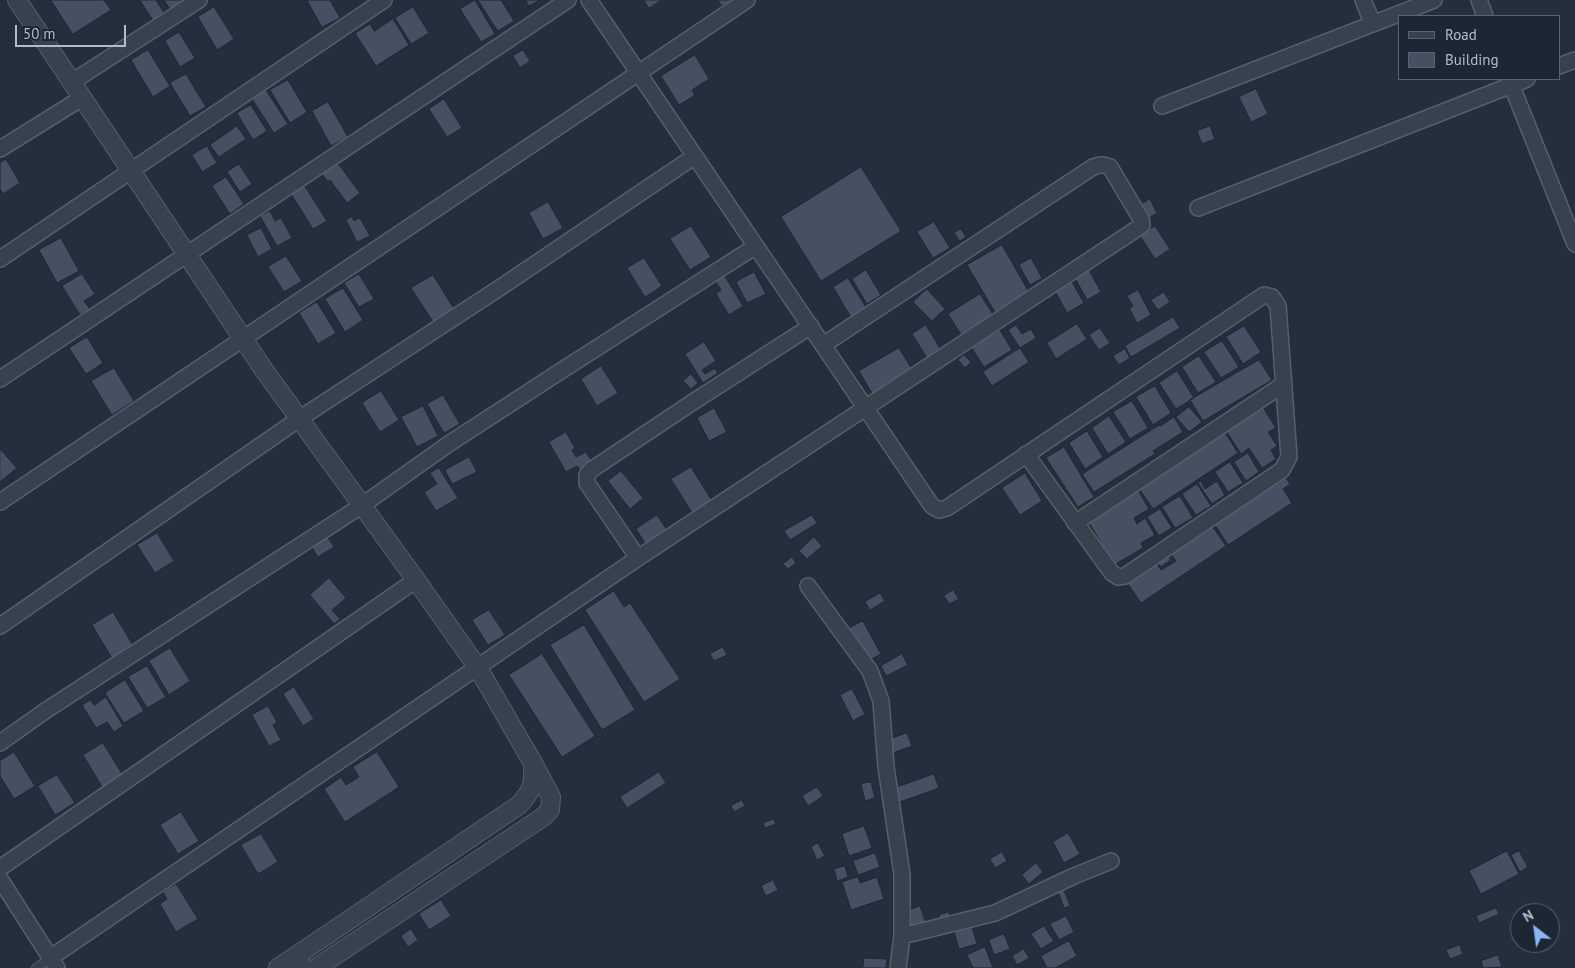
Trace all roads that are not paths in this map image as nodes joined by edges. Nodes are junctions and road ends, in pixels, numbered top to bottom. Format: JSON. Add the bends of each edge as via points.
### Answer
{"nodes":[{"id":1,"x":17,"y":0,"type":"edge"},
{"id":2,"x":199,"y":0,"type":"edge"},
{"id":3,"x":384,"y":0,"type":"edge"},
{"id":4,"x":568,"y":0,"type":"edge"},
{"id":5,"x":589,"y":0,"type":"edge"},
{"id":6,"x":747,"y":0,"type":"edge"},
{"id":7,"x":1363,"y":0,"type":"edge"},
{"id":8,"x":1434,"y":0,"type":"edge"},
{"id":9,"x":1478,"y":0,"type":"edge"},
{"id":10,"x":1485,"y":15,"type":"edge"},
{"id":11,"x":1373,"y":24,"type":"junction"},
{"id":12,"x":1575,"y":60,"type":"edge"},
{"id":13,"x":1560,"y":66,"type":"edge"},
{"id":14,"x":639,"y":73,"type":"junction"},
{"id":15,"x":72,"y":82,"type":"junction"},
{"id":16,"x":1510,"y":82,"type":"edge"},
{"id":17,"x":82,"y":98,"type":"junction"},
{"id":18,"x":1162,"y":106,"type":"dead end"},
{"id":19,"x":0,"y":149,"type":"edge"},
{"id":20,"x":695,"y":156,"type":"junction"},
{"id":21,"x":131,"y":170,"type":"junction"},
{"id":22,"x":1198,"y":208,"type":"dead end"},
{"id":23,"x":1575,"y":244,"type":"edge"},
{"id":24,"x":756,"y":246,"type":"junction"},
{"id":25,"x":187,"y":254,"type":"junction"},
{"id":26,"x":0,"y":259,"type":"edge"},
{"id":27,"x":810,"y":326,"type":"junction"},
{"id":28,"x":243,"y":339,"type":"junction"},
{"id":29,"x":823,"y":345,"type":"junction"},
{"id":30,"x":0,"y":379,"type":"edge"},
{"id":31,"x":1284,"y":384,"type":"junction"},
{"id":32,"x":866,"y":408,"type":"junction"},
{"id":33,"x":299,"y":419,"type":"junction"},
{"id":34,"x":1026,"y":454,"type":"junction"},
{"id":35,"x":0,"y":502,"type":"edge"},
{"id":36,"x":362,"y":506,"type":"junction"},
{"id":37,"x":1075,"y":523,"type":"junction"},
{"id":38,"x":638,"y":558,"type":"junction"},
{"id":39,"x":416,"y":580,"type":"junction"},
{"id":40,"x":808,"y":586,"type":"dead end"},
{"id":41,"x":0,"y":626,"type":"edge"},
{"id":42,"x":478,"y":668,"type":"junction"},
{"id":43,"x":0,"y":743,"type":"edge"},
{"id":44,"x":533,"y":763,"type":"junction"},
{"id":45,"x":1111,"y":861,"type":"dead end"},
{"id":46,"x":0,"y":868,"type":"edge"},
{"id":47,"x":0,"y":879,"type":"edge"},
{"id":48,"x":902,"y":936,"type":"junction"},
{"id":49,"x":301,"y":962,"type":"edge"},
{"id":50,"x":54,"y":963,"type":"edge"},
{"id":51,"x":323,"y":966,"type":"edge"},
{"id":52,"x":36,"y":968,"type":"edge"},
{"id":53,"x":278,"y":968,"type":"edge"},
{"id":54,"x":898,"y":968,"type":"edge"}],
"edges":[{"from":1,"to":15,"type":"street"},
{"from":2,"to":15,"type":"street"},
{"from":3,"to":21,"type":"street"},
{"from":4,"to":25,"type":"street"},
{"from":5,"to":14,"type":"street"},
{"from":6,"to":14,"type":"street"},
{"from":7,"to":11,"type":"street"},
{"from":8,"to":11,"type":"street"},
{"from":9,"to":10,"type":"street"},
{"from":11,"to":18,"type":"street"},
{"from":12,"to":13,"type":"street"},
{"from":14,"to":20,"type":"street"},
{"from":14,"to":28,"type":"street"},
{"from":15,"to":17,"type":"street"},
{"from":16,"to":22,"type":"street"},
{"from":16,"to":23,"type":"street"},
{"from":17,"to":19,"type":"street"},
{"from":17,"to":21,"type":"street"},
{"from":20,"to":24,"type":"street"},
{"from":20,"to":33,"type":"street"},
{"from":21,"to":25,"type":"street"},
{"from":21,"to":26,"type":"street"},
{"from":24,"to":27,"type":"street"},
{"from":24,"to":36,"type":"street","via":[[458,438]]},
{"from":25,"to":28,"type":"street"},
{"from":25,"to":30,"type":"street"},
{"from":27,"to":29,"type":"street"},
{"from":27,"to":38,"type":"street","via":[[587,475],[587,483]]},
{"from":28,"to":33,"type":"street"},
{"from":28,"to":35,"type":"street"},
{"from":29,"to":32,"type":"street"},
{"from":29,"to":32,"type":"street","via":[[1093,167],[1105,164],[1110,167],[1142,225]]},
{"from":31,"to":34,"type":"street","via":[[1278,306],[1272,297],[1264,295]]},
{"from":31,"to":37,"type":"street"},
{"from":31,"to":37,"type":"street","via":[[1290,457],[1287,464],[1125,576],[1118,577],[1112,573]]},
{"from":32,"to":34,"type":"street","via":[[932,506],[939,510]]},
{"from":32,"to":38,"type":"street"},
{"from":33,"to":36,"type":"street"},
{"from":33,"to":41,"type":"street"},
{"from":34,"to":37,"type":"street"},
{"from":36,"to":39,"type":"street"},
{"from":36,"to":43,"type":"street"},
{"from":38,"to":42,"type":"street"},
{"from":39,"to":42,"type":"street"},
{"from":39,"to":46,"type":"street"},
{"from":40,"to":48,"type":"street","via":[[870,671],[881,701],[886,767],[902,874]]},
{"from":42,"to":44,"type":"street"},
{"from":42,"to":50,"type":"street"},
{"from":44,"to":49,"type":"street","via":[[534,783],[519,805]]},
{"from":44,"to":51,"type":"street","via":[[551,797],[550,810],[543,817]]},
{"from":45,"to":48,"type":"street","via":[[995,913]]},
{"from":47,"to":50,"type":"street"},
{"from":48,"to":54,"type":"street"},
{"from":49,"to":53,"type":"street"},
{"from":50,"to":52,"type":"lane"}]}
